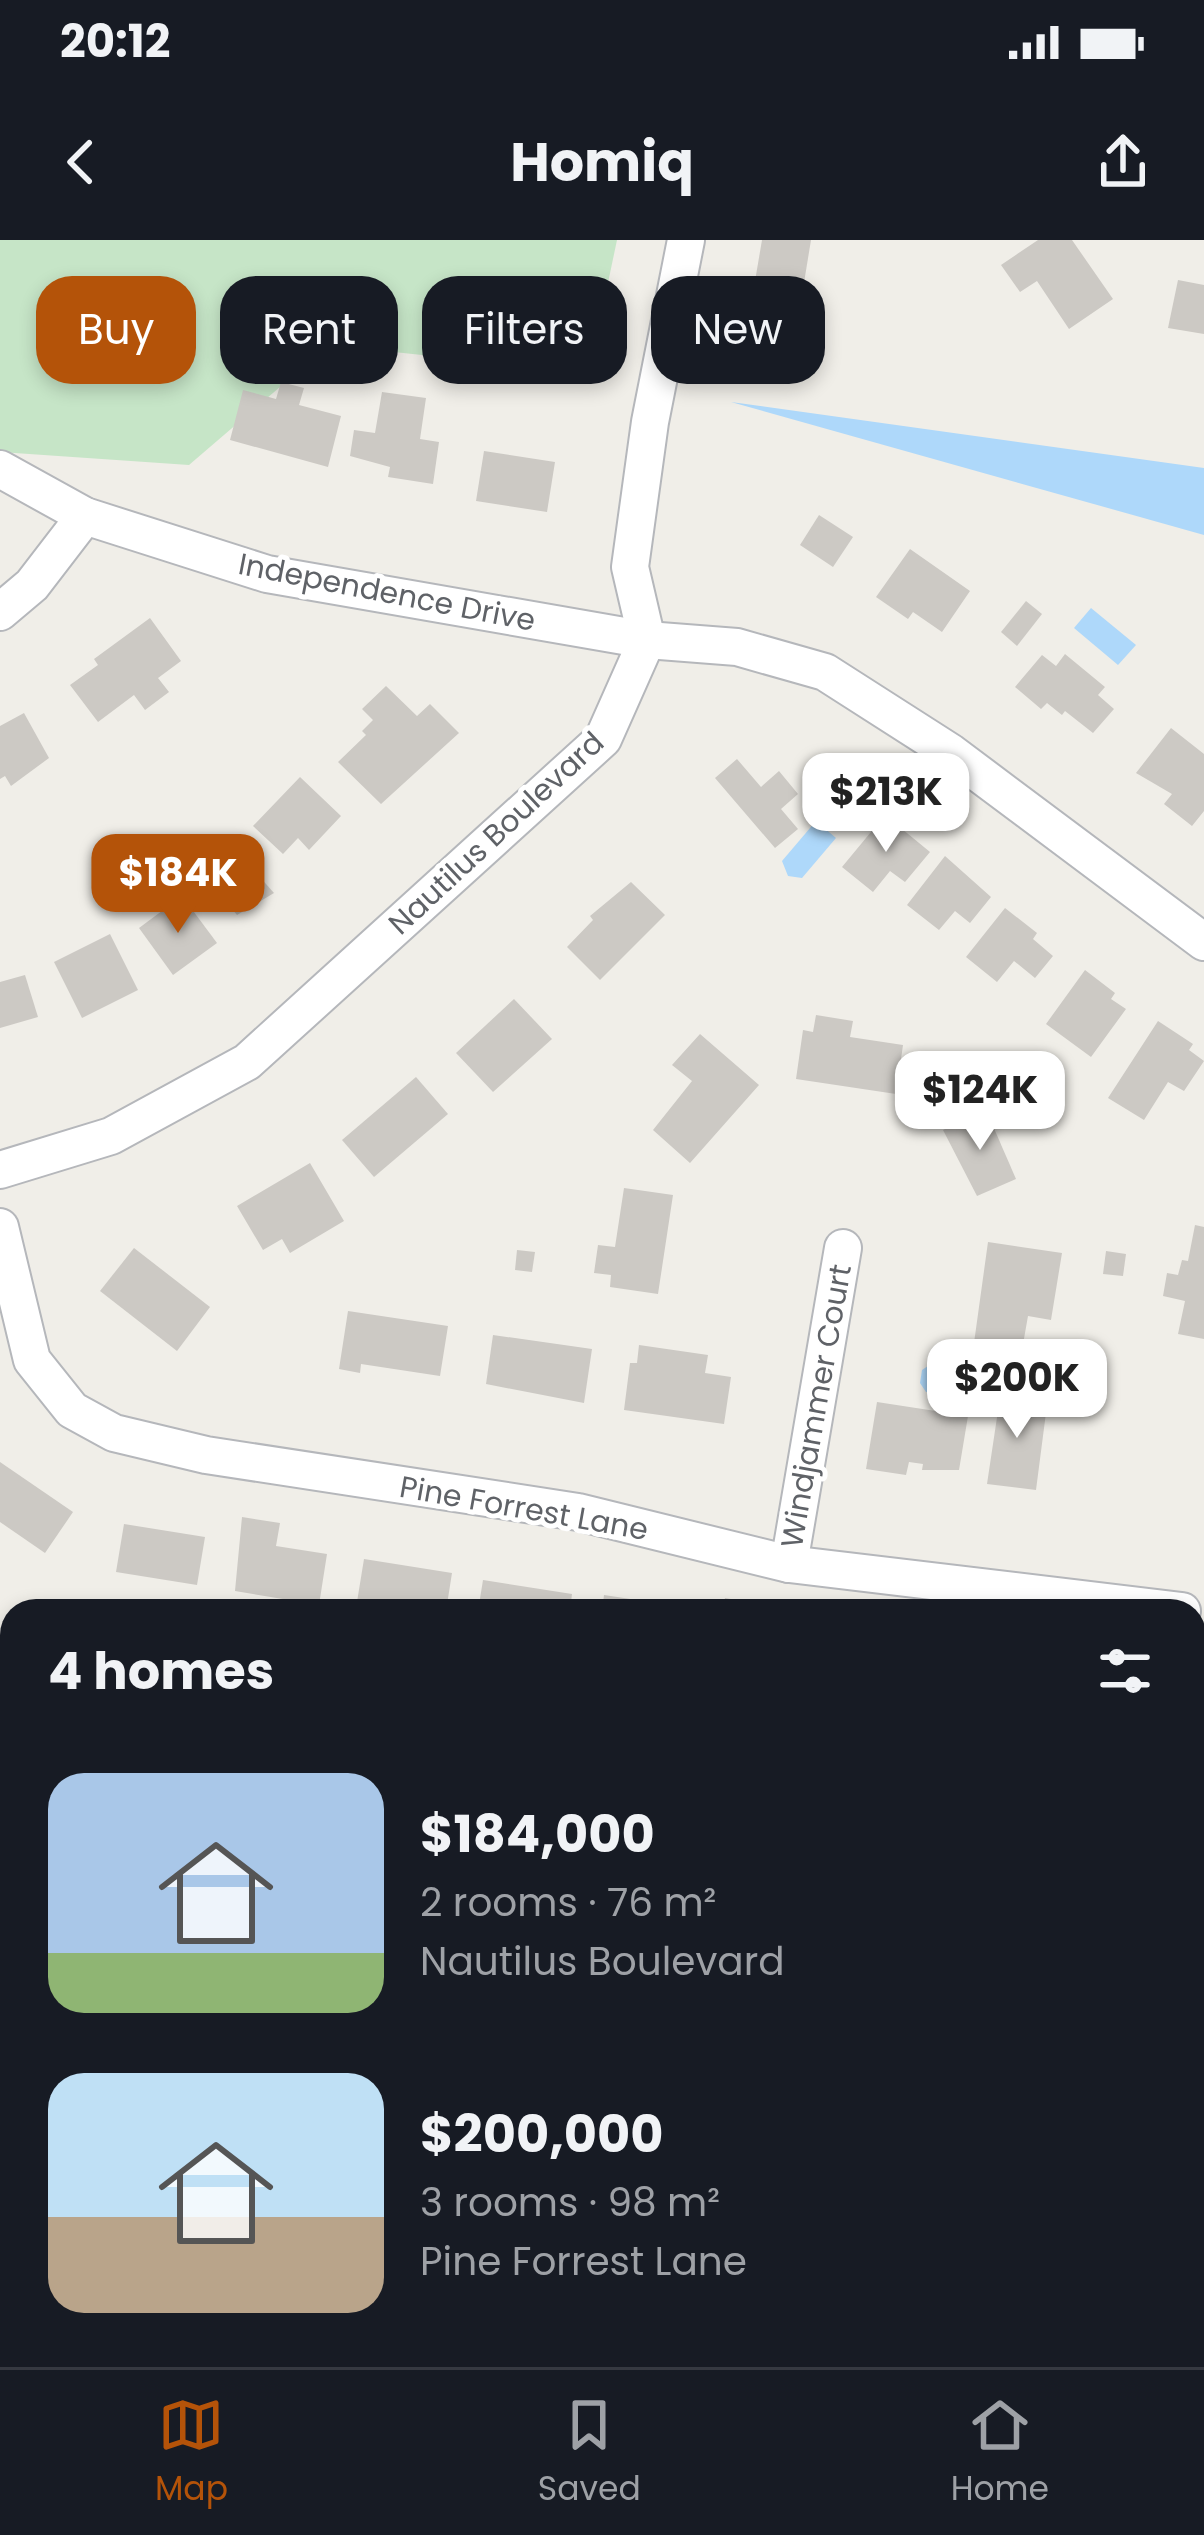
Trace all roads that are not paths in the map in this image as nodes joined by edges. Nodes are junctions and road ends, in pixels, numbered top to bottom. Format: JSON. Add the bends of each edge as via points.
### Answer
{"nodes":[{"id":1,"x":686,"y":240,"type":"edge"},
{"id":2,"x":0,"y":469,"type":"edge"},
{"id":3,"x":85,"y":516,"type":"junction"},
{"id":4,"x":0,"y":612,"type":"edge"},
{"id":5,"x":647,"y":640,"type":"junction"},
{"id":6,"x":1204,"y":942,"type":"edge"},
{"id":7,"x":0,"y":1170,"type":"edge"},
{"id":8,"x":0,"y":1227,"type":"edge"},
{"id":9,"x":843,"y":1248,"type":"dead end"},
{"id":10,"x":789,"y":1564,"type":"junction"},
{"id":11,"x":1082,"y":1599,"type":"edge"}],
"edges":[{"from":1,"to":5,"type":"street","via":[[630,567]]},
{"from":2,"to":3,"type":"street","name":"Independence Drive"},
{"from":3,"to":4,"type":"street","via":[[32,585]]},
{"from":3,"to":5,"type":"street","name":"Independence Drive","via":[[267,574]]},
{"from":5,"to":6,"type":"street","via":[[737,646],[825,672],[950,752]]},
{"from":5,"to":7,"type":"street","name":"Nautilus Boulevard","via":[[603,739],[247,1062],[111,1136]]},
{"from":8,"to":10,"type":"street","name":"Pine Forrest Lane","via":[[32,1360],[72,1410],[114,1432],[206,1455],[578,1512]]},
{"from":9,"to":10,"type":"street","name":"Windjammer Court"},
{"from":10,"to":11,"type":"street","name":"Pine Forrest Lane"}]}
